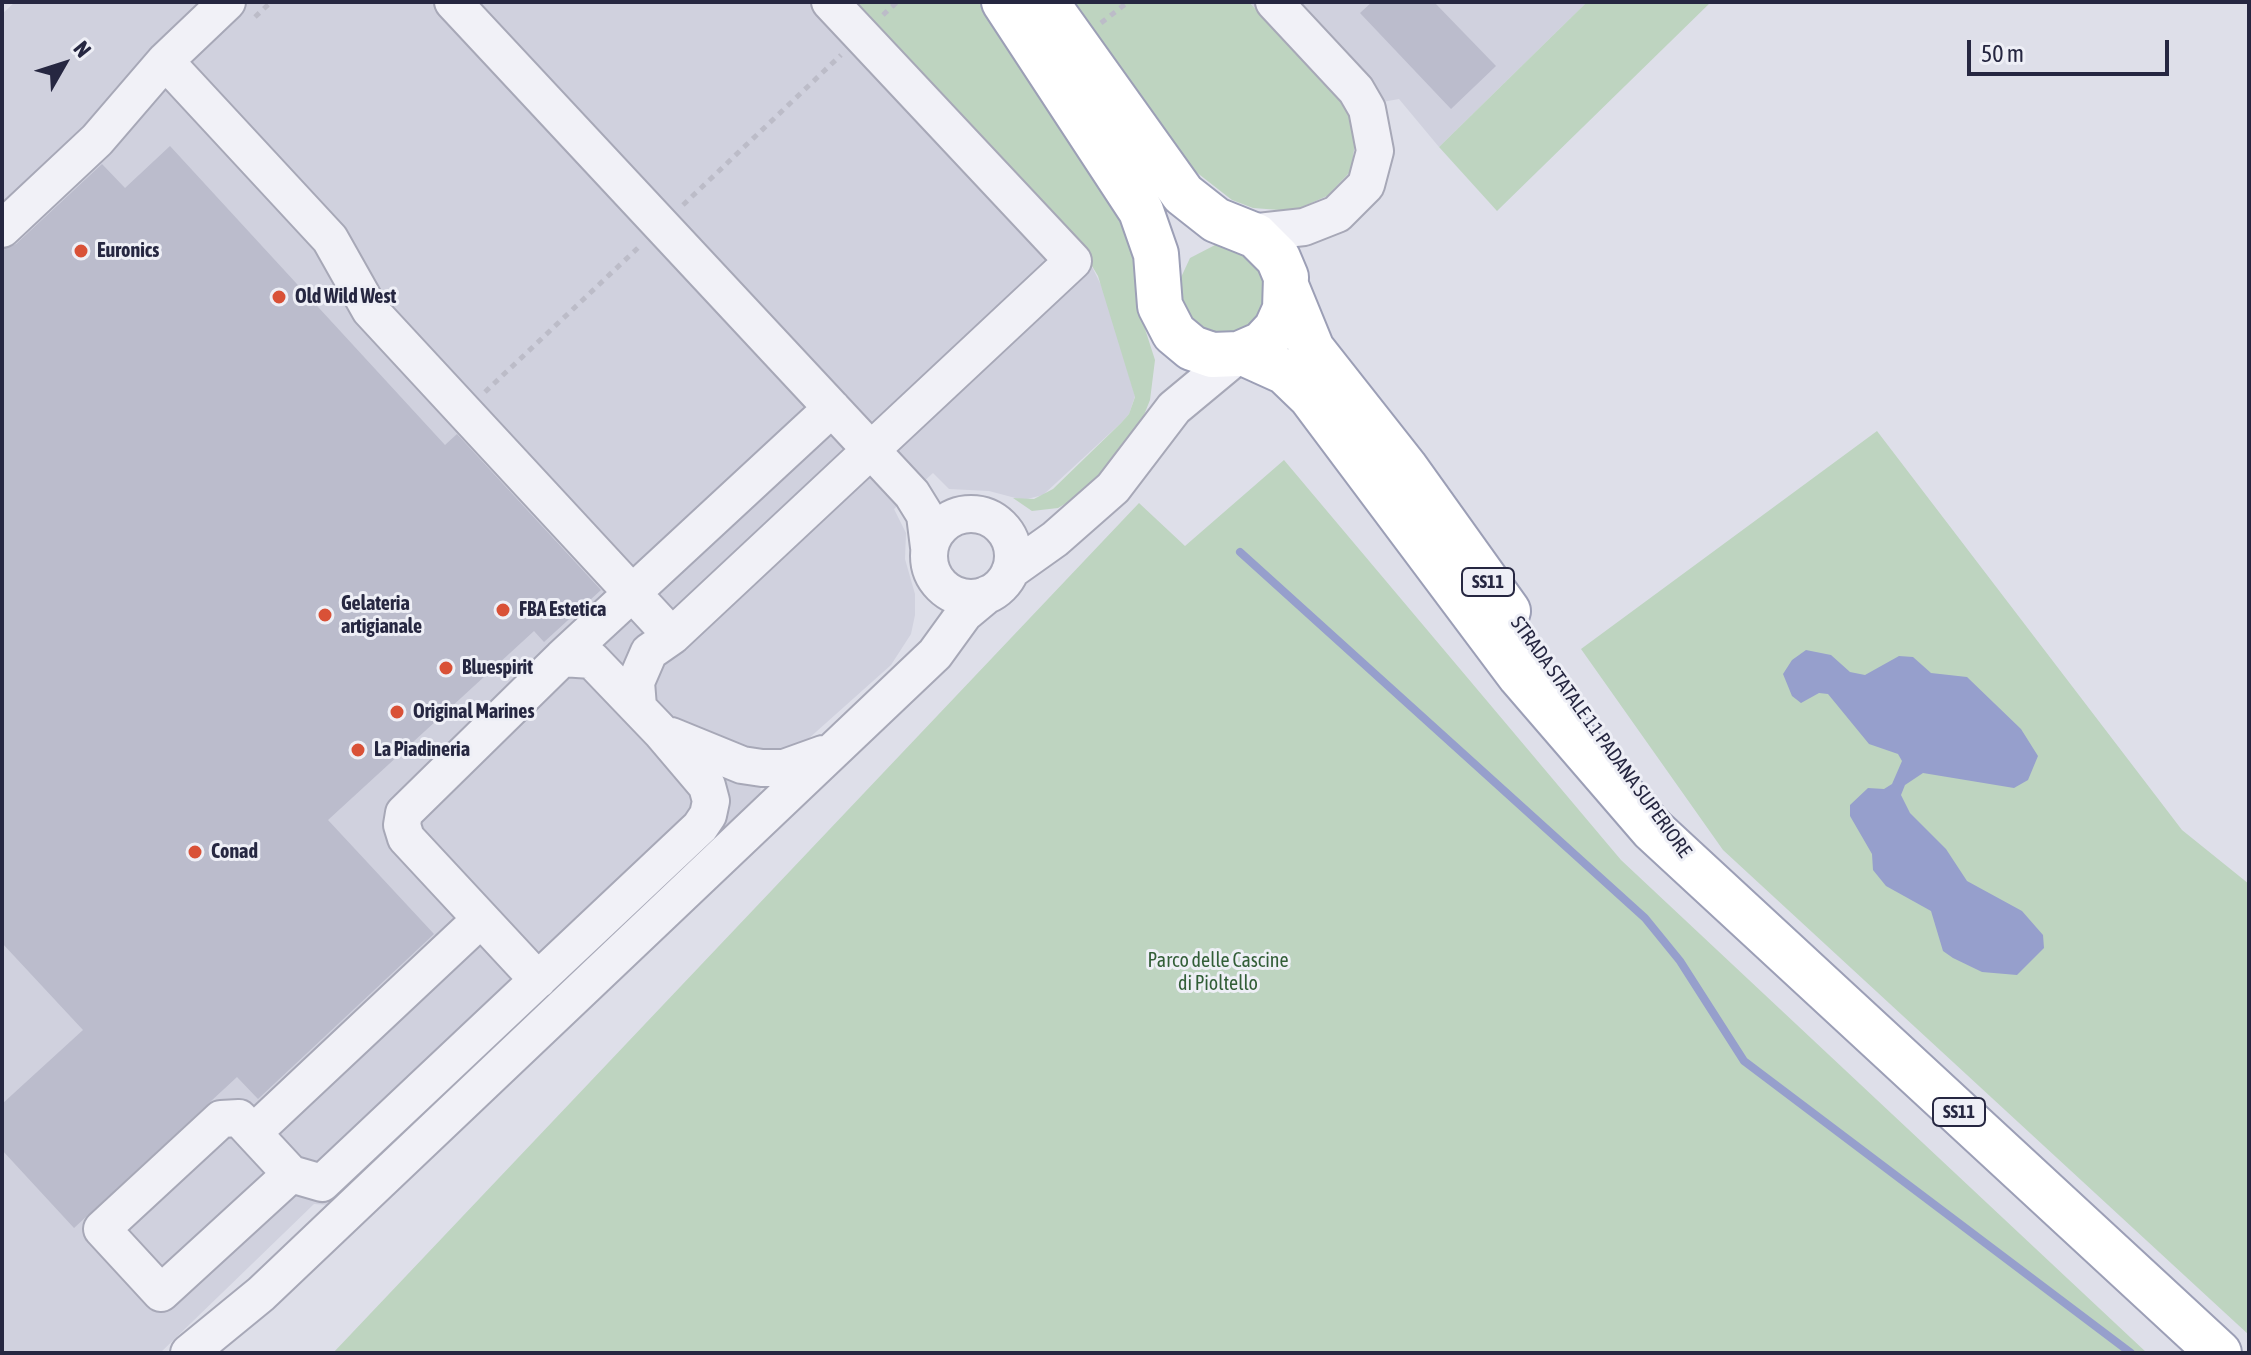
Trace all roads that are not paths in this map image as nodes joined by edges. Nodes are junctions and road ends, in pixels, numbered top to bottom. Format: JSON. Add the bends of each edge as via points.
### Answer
{"nodes":[{"id":1,"x":227,"y":2,"type":"edge"},
{"id":2,"x":453,"y":2,"type":"edge"},
{"id":3,"x":830,"y":2,"type":"edge"},
{"id":4,"x":1004,"y":2,"type":"edge"},
{"id":5,"x":1046,"y":2,"type":"edge"},
{"id":6,"x":1274,"y":2,"type":"edge"},
{"id":7,"x":165,"y":61,"type":"junction"},
{"id":8,"x":1337,"y":214,"type":"junction"},
{"id":9,"x":2,"y":229,"type":"edge"},
{"id":10,"x":1242,"y":230,"type":"junction"},
{"id":11,"x":1287,"y":285,"type":"junction"},
{"id":12,"x":1164,"y":305,"type":"junction"},
{"id":13,"x":1241,"y":354,"type":"junction"},
{"id":14,"x":832,"y":408,"type":"junction"},
{"id":15,"x":1155,"y":434,"type":"junction"},
{"id":16,"x":872,"y":450,"type":"junction"},
{"id":17,"x":912,"y":494,"type":"junction"},
{"id":18,"x":1096,"y":504,"type":"junction"},
{"id":19,"x":956,"y":516,"type":"junction"},
{"id":20,"x":996,"y":522,"type":"junction"},
{"id":21,"x":931,"y":561,"type":"junction"},
{"id":22,"x":999,"y":583,"type":"junction"},
{"id":23,"x":634,"y":595,"type":"junction"},
{"id":24,"x":672,"y":636,"type":"junction"},
{"id":25,"x":562,"y":658,"type":"junction"},
{"id":26,"x":905,"y":682,"type":"junction"},
{"id":27,"x":638,"y":707,"type":"junction"},
{"id":28,"x":662,"y":733,"type":"junction"},
{"id":29,"x":835,"y":748,"type":"junction"},
{"id":30,"x":1699,"y":871,"type":"junction"},
{"id":31,"x":481,"y":919,"type":"junction"},
{"id":32,"x":538,"y":980,"type":"junction"},
{"id":33,"x":253,"y":1133,"type":"junction"},
{"id":34,"x":306,"y":1179,"type":"junction"},
{"id":35,"x":297,"y":1260,"type":"junction"},
{"id":36,"x":261,"y":1294,"type":"junction"},
{"id":37,"x":189,"y":1353,"type":"edge"},
{"id":38,"x":210,"y":1353,"type":"edge"},
{"id":39,"x":2219,"y":1353,"type":"edge"}],
"edges":[{"from":1,"to":7,"type":"street"},
{"from":2,"to":14,"type":"street"},
{"from":3,"to":16,"type":"street","via":[[1073,261]]},
{"from":4,"to":12,"type":"main road","via":[[1135,199],[1150,233]]},
{"from":5,"to":10,"type":"main road","name":"STRADA STATALE 11 PADANA SUPERIORE","number":"SS11","via":[[1176,186],[1200,210]]},
{"from":6,"to":8,"type":"street","via":[[1356,90],[1374,130],[1375,151],[1366,185]]},
{"from":7,"to":9,"type":"street","via":[[97,140]]},
{"from":7,"to":23,"type":"street","via":[[330,239],[370,310]]},
{"from":8,"to":10,"type":"street","via":[[1304,227]]},
{"from":8,"to":11,"type":"street","via":[[1312,241]]},
{"from":10,"to":11,"type":"main road","name":"STRADA STATALE 11 PADANA SUPERIORE","number":"SS11","via":[[1272,249]]},
{"from":10,"to":12,"type":"main road","via":[[1204,230],[1185,239],[1170,255]]},
{"from":11,"to":13,"type":"main road","via":[[1276,329],[1262,344]]},
{"from":11,"to":30,"type":"main road","name":"STRADA STATALE 11 PADANA SUPERIORE","number":"SS11","via":[[1312,349],[1405,467]]},
{"from":12,"to":13,"type":"main road","name":"STRADA STATALE 11 PADANA SUPERIORE","number":"SS11","via":[[1183,341],[1201,352]]},
{"from":12,"to":15,"type":"street","via":[[1173,384]]},
{"from":13,"to":15,"type":"street","via":[[1184,399]]},
{"from":13,"to":30,"type":"main road","name":"STRADA STATALE 11 PADANA SUPERIORE","number":"SS11","via":[[1285,372],[1311,397],[1555,719],[1631,807]]},
{"from":14,"to":16,"type":"street"},
{"from":14,"to":23,"type":"street"},
{"from":15,"to":18,"type":"street"},
{"from":16,"to":17,"type":"street"},
{"from":16,"to":24,"type":"street"},
{"from":17,"to":19,"type":"street"},
{"from":17,"to":21,"type":"street","via":[[925,515]]},
{"from":18,"to":20,"type":"street","via":[[1050,528],[1024,530]]},
{"from":18,"to":22,"type":"street"},
{"from":19,"to":20,"type":"street","via":[[970,513]]},
{"from":19,"to":21,"type":"street","via":[[944,523]]},
{"from":20,"to":22,"type":"street","via":[[1012,544]]},
{"from":21,"to":22,"type":"street","via":[[941,585],[963,597]]},
{"from":21,"to":26,"type":"street","via":[[940,600],[936,631]]},
{"from":22,"to":26,"type":"street"},
{"from":23,"to":24,"type":"street"},
{"from":23,"to":25,"type":"street"},
{"from":24,"to":27,"type":"street","via":[[649,652],[638,671]]},
{"from":25,"to":27,"type":"street","via":[[592,660]]},
{"from":25,"to":31,"type":"street","via":[[404,813],[406,838]]},
{"from":26,"to":29,"type":"street"},
{"from":27,"to":28,"type":"street"},
{"from":28,"to":29,"type":"street","via":[[762,768],[794,765]]},
{"from":28,"to":32,"type":"street","via":[[707,786],[708,815]]},
{"from":29,"to":35,"type":"street"},
{"from":30,"to":39,"type":"main road","name":"STRADA STATALE 11 PADANA SUPERIORE","number":"SS11"},
{"from":31,"to":32,"type":"street"},
{"from":31,"to":33,"type":"street"},
{"from":32,"to":34,"type":"street"},
{"from":33,"to":34,"type":"street"},
{"from":33,"to":34,"type":"street","via":[[239,1118],[221,1119],[102,1229],[161,1293]]},
{"from":34,"to":35,"type":"street","via":[[319,1219]]},
{"from":35,"to":36,"type":"street"},
{"from":36,"to":37,"type":"street"},
{"from":36,"to":38,"type":"street"}]}
